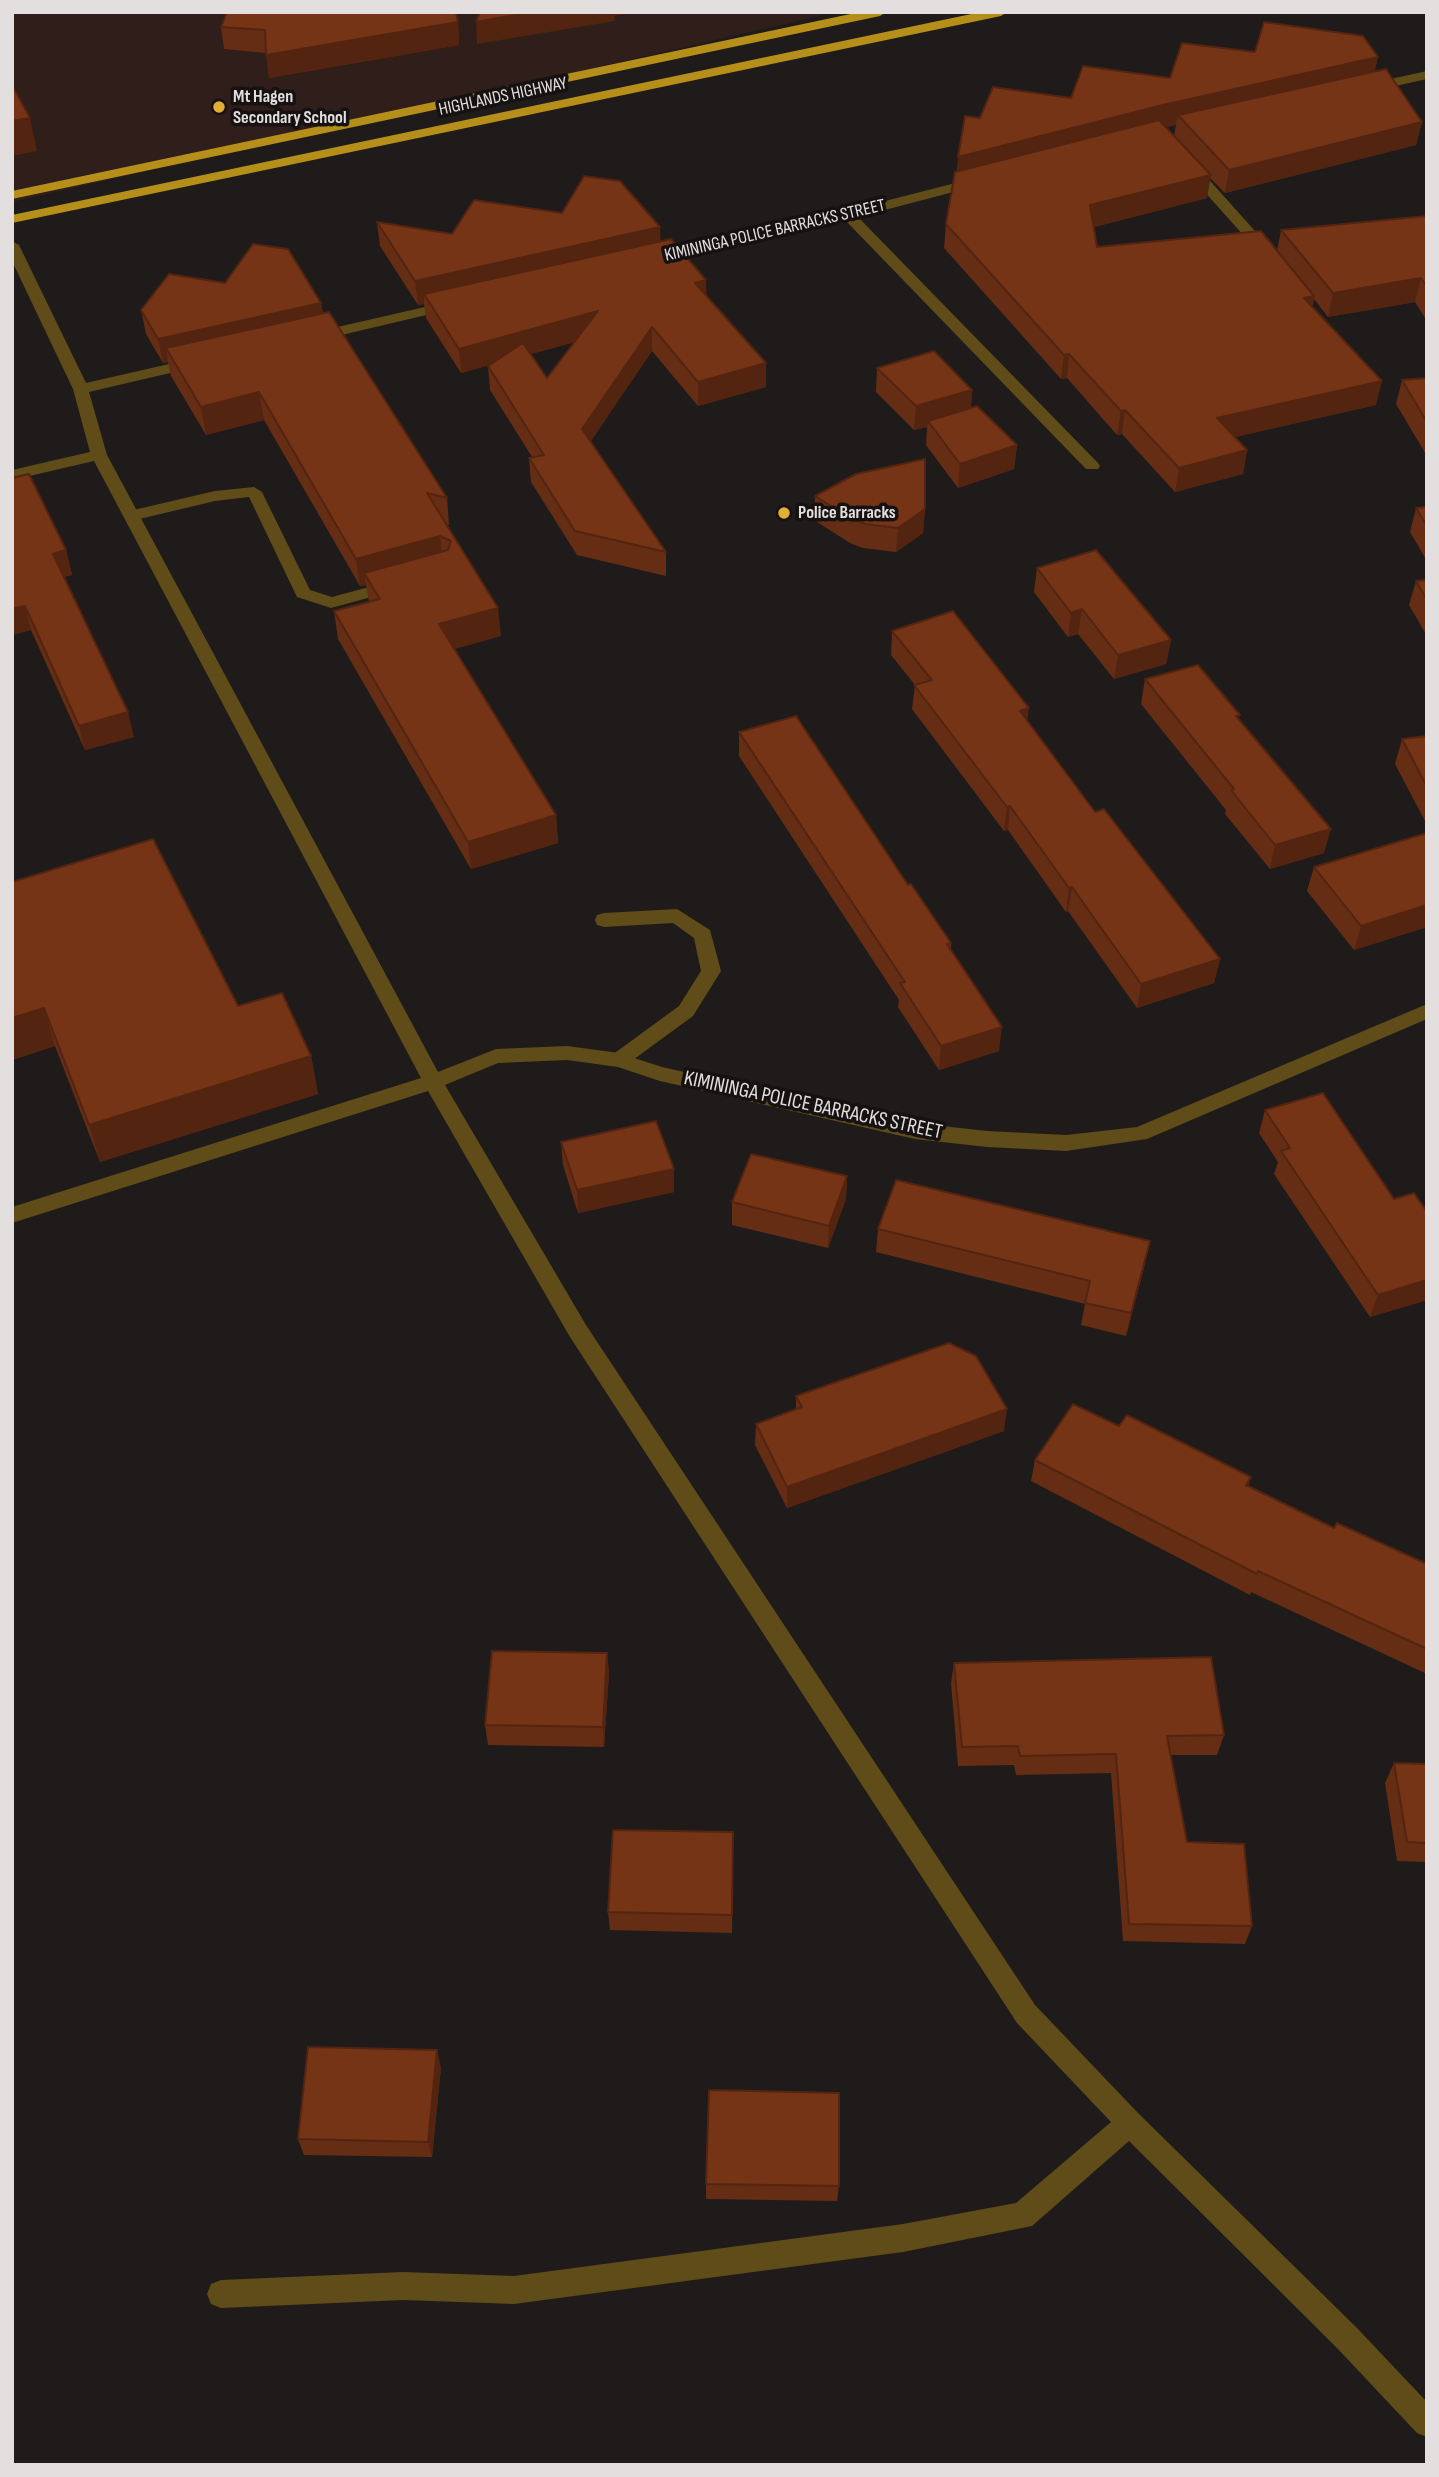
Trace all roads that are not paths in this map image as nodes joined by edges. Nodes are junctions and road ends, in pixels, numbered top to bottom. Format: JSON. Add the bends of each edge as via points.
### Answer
{"nodes":[{"id":1,"x":880,"y":12,"type":"edge"},
{"id":2,"x":1001,"y":12,"type":"edge"},
{"id":3,"x":1427,"y":75,"type":"edge"},
{"id":4,"x":1347,"y":93,"type":"edge"},
{"id":5,"x":1177,"y":153,"type":"edge"},
{"id":6,"x":998,"y":177,"type":"edge"},
{"id":7,"x":12,"y":195,"type":"edge"},
{"id":8,"x":848,"y":215,"type":"junction"},
{"id":9,"x":12,"y":219,"type":"edge"},
{"id":10,"x":12,"y":245,"type":"edge"},
{"id":11,"x":646,"y":261,"type":"edge"},
{"id":12,"x":1276,"y":264,"type":"edge"},
{"id":13,"x":472,"y":300,"type":"edge"},
{"id":14,"x":297,"y":340,"type":"edge"},
{"id":15,"x":216,"y":358,"type":"edge"},
{"id":16,"x":81,"y":389,"type":"junction"},
{"id":17,"x":99,"y":455,"type":"junction"},
{"id":18,"x":1092,"y":466,"type":"dead end"},
{"id":19,"x":12,"y":475,"type":"edge"},
{"id":20,"x":131,"y":516,"type":"junction"},
{"id":21,"x":406,"y":582,"type":"edge"},
{"id":22,"x":604,"y":919,"type":"dead end"},
{"id":23,"x":1427,"y":1010,"type":"edge"},
{"id":24,"x":619,"y":1060,"type":"junction"},
{"id":25,"x":433,"y":1082,"type":"junction"},
{"id":26,"x":12,"y":1215,"type":"edge"},
{"id":27,"x":1130,"y":2123,"type":"junction"},
{"id":28,"x":221,"y":2294,"type":"dead end"},
{"id":29,"x":1427,"y":2423,"type":"edge"}],
"edges":[{"from":1,"to":7,"type":"highway","name":"HIGHLANDS HIGHWAY"},
{"from":2,"to":9,"type":"highway","name":"HIGHLANDS HIGHWAY"},
{"from":3,"to":4,"type":"street"},
{"from":5,"to":12,"type":"street"},
{"from":6,"to":8,"type":"street","name":"KIMININGA POLICE BARRACKS STREET"},
{"from":8,"to":11,"type":"street","name":"KIMININGA POLICE BARRACKS STREET"},
{"from":8,"to":18,"type":"street"},
{"from":10,"to":16,"type":"street"},
{"from":13,"to":14,"type":"street"},
{"from":15,"to":16,"type":"street"},
{"from":16,"to":17,"type":"street"},
{"from":17,"to":19,"type":"street"},
{"from":17,"to":20,"type":"street"},
{"from":20,"to":21,"type":"street","via":[[215,495],[254,492],[303,593],[331,603]]},
{"from":20,"to":25,"type":"street"},
{"from":22,"to":24,"type":"street","via":[[677,916],[703,935],[711,971],[687,1011]]},
{"from":23,"to":24,"type":"street","name":"KIMININGA POLICE BARRACKS STREET","via":[[1140,1134],[1066,1143],[915,1131],[660,1074]]},
{"from":24,"to":25,"type":"street","name":"KIMININGA POLICE BARRACKS STREET","via":[[568,1053],[496,1056]]},
{"from":25,"to":26,"type":"street","name":"KIMININGA POLICE BARRACKS STREET"},
{"from":25,"to":27,"type":"street","via":[[579,1331],[1026,2014]]},
{"from":27,"to":28,"type":"street","via":[[1022,2216],[903,2238],[514,2290],[403,2286]]},
{"from":27,"to":29,"type":"street"}]}
